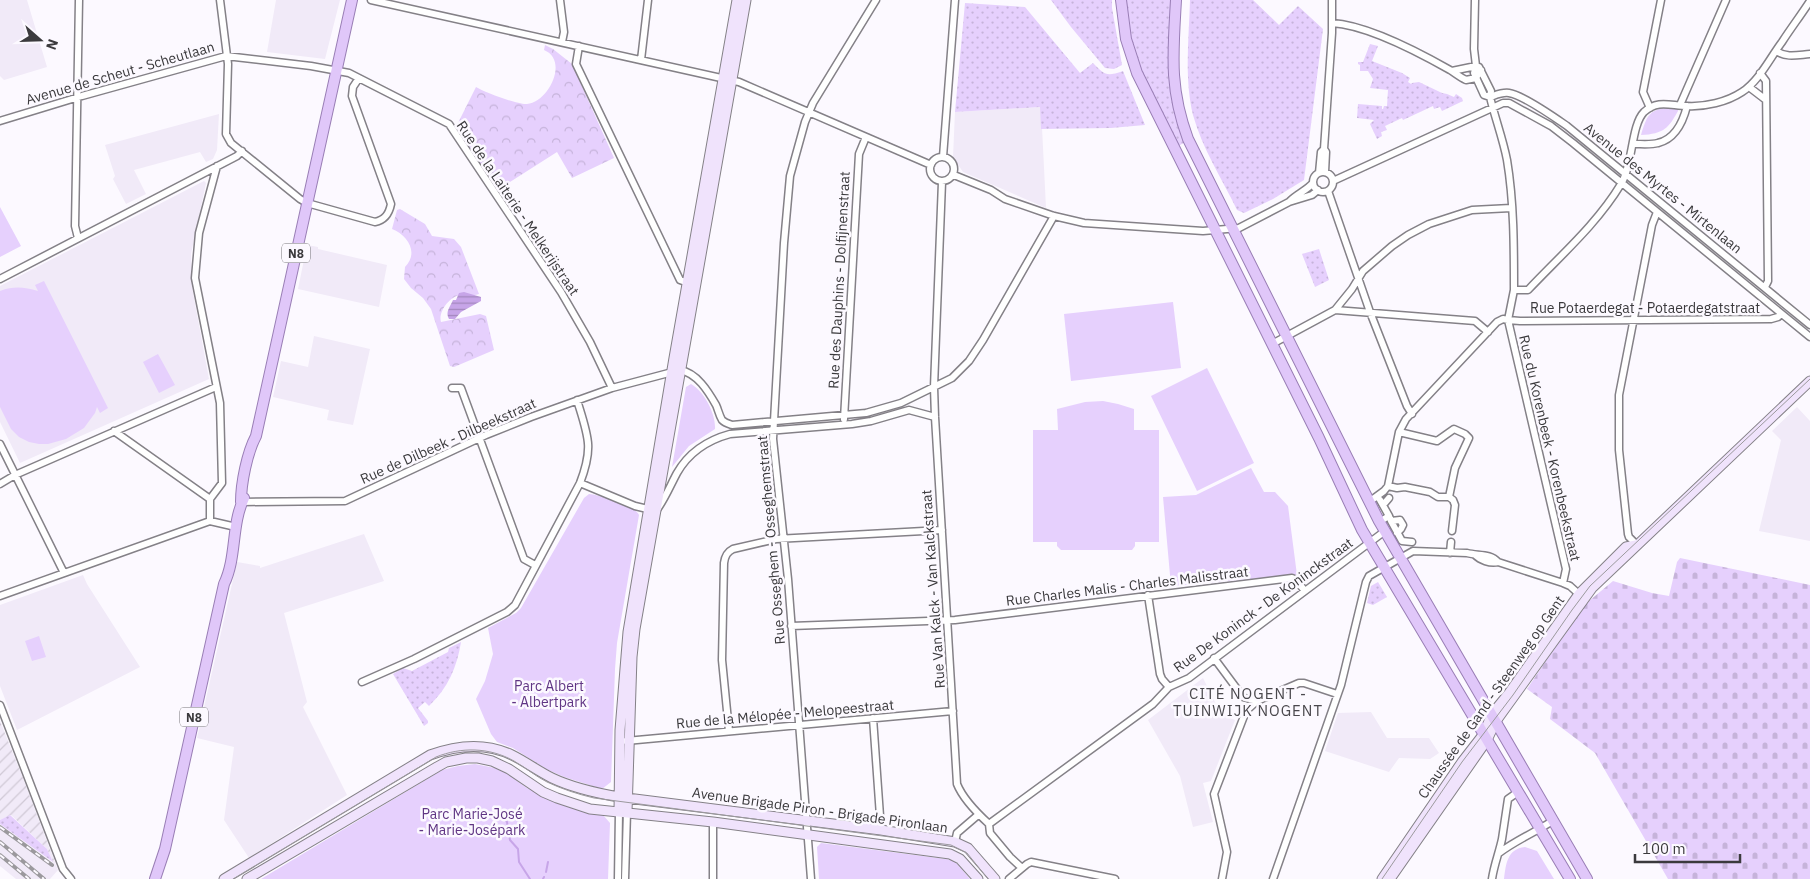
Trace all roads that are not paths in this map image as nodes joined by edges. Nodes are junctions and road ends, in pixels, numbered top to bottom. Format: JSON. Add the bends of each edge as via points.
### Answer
{"nodes":[{"id":1,"x":79,"y":0,"type":"edge"},
{"id":2,"x":220,"y":0,"type":"edge"},
{"id":3,"x":352,"y":0,"type":"edge"},
{"id":4,"x":371,"y":0,"type":"edge"},
{"id":5,"x":560,"y":0,"type":"edge"},
{"id":6,"x":648,"y":0,"type":"edge"},
{"id":7,"x":737,"y":0,"type":"edge"},
{"id":8,"x":746,"y":0,"type":"edge"},
{"id":9,"x":876,"y":0,"type":"edge"},
{"id":10,"x":954,"y":0,"type":"edge"},
{"id":11,"x":1121,"y":0,"type":"edge"},
{"id":12,"x":1176,"y":0,"type":"edge"},
{"id":13,"x":1332,"y":0,"type":"edge"},
{"id":14,"x":1475,"y":0,"type":"edge"},
{"id":15,"x":1661,"y":0,"type":"edge"},
{"id":16,"x":1726,"y":0,"type":"edge"},
{"id":17,"x":1810,"y":1,"type":"edge"},
{"id":18,"x":1332,"y":23,"type":"junction"},
{"id":19,"x":562,"y":42,"type":"junction"},
{"id":20,"x":580,"y":46,"type":"junction"},
{"id":21,"x":1776,"y":50,"type":"junction"},
{"id":22,"x":1810,"y":54,"type":"edge"},
{"id":23,"x":226,"y":56,"type":"junction"},
{"id":24,"x":641,"y":60,"type":"junction"},
{"id":25,"x":1479,"y":68,"type":"junction"},
{"id":26,"x":336,"y":71,"type":"junction"},
{"id":27,"x":1452,"y":71,"type":"junction"},
{"id":28,"x":1760,"y":73,"type":"junction"},
{"id":29,"x":359,"y":78,"type":"junction"},
{"id":30,"x":1476,"y":78,"type":"junction"},
{"id":31,"x":727,"y":79,"type":"junction"},
{"id":32,"x":1749,"y":87,"type":"junction"},
{"id":33,"x":1490,"y":97,"type":"junction"},
{"id":34,"x":77,"y":98,"type":"junction"},
{"id":35,"x":1766,"y":100,"type":"junction"},
{"id":36,"x":1684,"y":106,"type":"junction"},
{"id":37,"x":1493,"y":108,"type":"junction"},
{"id":38,"x":1650,"y":108,"type":"junction"},
{"id":39,"x":809,"y":112,"type":"junction"},
{"id":40,"x":0,"y":121,"type":"edge"},
{"id":41,"x":866,"y":137,"type":"junction"},
{"id":42,"x":1634,"y":144,"type":"junction"},
{"id":43,"x":242,"y":151,"type":"junction"},
{"id":44,"x":943,"y":157,"type":"junction"},
{"id":45,"x":931,"y":165,"type":"junction"},
{"id":46,"x":217,"y":166,"type":"junction"},
{"id":47,"x":1322,"y":172,"type":"junction"},
{"id":48,"x":1626,"y":173,"type":"junction"},
{"id":49,"x":954,"y":174,"type":"junction"},
{"id":50,"x":1334,"y":181,"type":"junction"},
{"id":51,"x":942,"y":182,"type":"junction"},
{"id":52,"x":1314,"y":183,"type":"junction"},
{"id":53,"x":1622,"y":183,"type":"junction"},
{"id":54,"x":1318,"y":190,"type":"junction"},
{"id":55,"x":1328,"y":191,"type":"junction"},
{"id":56,"x":1289,"y":202,"type":"junction"},
{"id":57,"x":307,"y":203,"type":"junction"},
{"id":58,"x":1511,"y":208,"type":"junction"},
{"id":59,"x":1657,"y":212,"type":"junction"},
{"id":60,"x":1054,"y":216,"type":"junction"},
{"id":61,"x":1232,"y":229,"type":"junction"},
{"id":62,"x":1214,"y":230,"type":"junction"},
{"id":63,"x":78,"y":238,"type":"junction"},
{"id":64,"x":0,"y":279,"type":"edge"},
{"id":65,"x":1358,"y":280,"type":"junction"},
{"id":66,"x":691,"y":284,"type":"junction"},
{"id":67,"x":1765,"y":288,"type":"junction"},
{"id":68,"x":1514,"y":290,"type":"junction"},
{"id":69,"x":1335,"y":310,"type":"junction"},
{"id":70,"x":1370,"y":312,"type":"junction"},
{"id":71,"x":1781,"y":314,"type":"junction"},
{"id":72,"x":1508,"y":320,"type":"junction"},
{"id":73,"x":1632,"y":321,"type":"junction"},
{"id":74,"x":1810,"y":325,"type":"edge"},
{"id":75,"x":1488,"y":332,"type":"junction"},
{"id":76,"x":1286,"y":337,"type":"junction"},
{"id":77,"x":1810,"y":337,"type":"edge"},
{"id":78,"x":1272,"y":344,"type":"junction"},
{"id":79,"x":676,"y":371,"type":"junction"},
{"id":80,"x":1808,"y":385,"type":"edge"},
{"id":81,"x":934,"y":386,"type":"junction"},
{"id":82,"x":216,"y":387,"type":"junction"},
{"id":83,"x":452,"y":388,"type":"dead end"},
{"id":84,"x":612,"y":388,"type":"junction"},
{"id":85,"x":577,"y":400,"type":"junction"},
{"id":86,"x":1412,"y":414,"type":"junction"},
{"id":87,"x":844,"y":416,"type":"junction"},
{"id":88,"x":935,"y":418,"type":"junction"},
{"id":89,"x":722,"y":420,"type":"junction"},
{"id":90,"x":774,"y":422,"type":"junction"},
{"id":91,"x":844,"y":425,"type":"junction"},
{"id":92,"x":114,"y":431,"type":"junction"},
{"id":93,"x":773,"y":431,"type":"junction"},
{"id":94,"x":1399,"y":432,"type":"junction"},
{"id":95,"x":718,"y":437,"type":"junction"},
{"id":96,"x":479,"y":438,"type":"junction"},
{"id":97,"x":0,"y":444,"type":"edge"},
{"id":98,"x":15,"y":475,"type":"junction"},
{"id":99,"x":0,"y":484,"type":"edge"},
{"id":100,"x":580,"y":484,"type":"junction"},
{"id":101,"x":1388,"y":486,"type":"junction"},
{"id":102,"x":1390,"y":498,"type":"dead end"},
{"id":103,"x":1449,"y":498,"type":"junction"},
{"id":104,"x":210,"y":499,"type":"junction"},
{"id":105,"x":241,"y":502,"type":"junction"},
{"id":106,"x":1369,"y":502,"type":"junction"},
{"id":107,"x":652,"y":510,"type":"junction"},
{"id":108,"x":210,"y":521,"type":"junction"},
{"id":109,"x":236,"y":528,"type":"junction"},
{"id":110,"x":942,"y":530,"type":"junction"},
{"id":111,"x":1385,"y":531,"type":"junction"},
{"id":112,"x":1452,"y":531,"type":"dead end"},
{"id":113,"x":784,"y":538,"type":"junction"},
{"id":114,"x":1412,"y":542,"type":"dead end"},
{"id":115,"x":1451,"y":542,"type":"dead end"},
{"id":116,"x":1370,"y":543,"type":"junction"},
{"id":117,"x":1637,"y":545,"type":"junction"},
{"id":118,"x":1450,"y":552,"type":"junction"},
{"id":119,"x":1400,"y":558,"type":"junction"},
{"id":120,"x":535,"y":565,"type":"junction"},
{"id":121,"x":1384,"y":567,"type":"junction"},
{"id":122,"x":64,"y":573,"type":"junction"},
{"id":123,"x":1563,"y":583,"type":"junction"},
{"id":124,"x":1305,"y":591,"type":"junction"},
{"id":125,"x":1148,"y":595,"type":"junction"},
{"id":126,"x":0,"y":596,"type":"edge"},
{"id":127,"x":1581,"y":596,"type":"junction"},
{"id":128,"x":948,"y":620,"type":"junction"},
{"id":129,"x":791,"y":626,"type":"junction"},
{"id":130,"x":1214,"y":658,"type":"junction"},
{"id":131,"x":362,"y":682,"type":"dead end"},
{"id":132,"x":1169,"y":687,"type":"junction"},
{"id":133,"x":1337,"y":694,"type":"junction"},
{"id":134,"x":1243,"y":697,"type":"junction"},
{"id":135,"x":1256,"y":701,"type":"junction"},
{"id":136,"x":0,"y":705,"type":"edge"},
{"id":137,"x":953,"y":711,"type":"junction"},
{"id":138,"x":1246,"y":711,"type":"junction"},
{"id":139,"x":873,"y":718,"type":"junction"},
{"id":140,"x":1494,"y":718,"type":"junction"},
{"id":141,"x":799,"y":724,"type":"junction"},
{"id":142,"x":729,"y":731,"type":"junction"},
{"id":143,"x":1485,"y":737,"type":"junction"},
{"id":144,"x":624,"y":741,"type":"junction"},
{"id":145,"x":1518,"y":792,"type":"junction"},
{"id":146,"x":623,"y":798,"type":"junction"},
{"id":147,"x":623,"y":812,"type":"junction"},
{"id":148,"x":978,"y":815,"type":"junction"},
{"id":149,"x":1554,"y":820,"type":"junction"},
{"id":150,"x":713,"y":822,"type":"junction"},
{"id":151,"x":806,"y":822,"type":"junction"},
{"id":152,"x":990,"y":824,"type":"junction"},
{"id":153,"x":1540,"y":829,"type":"junction"},
{"id":154,"x":881,"y":830,"type":"junction"},
{"id":155,"x":808,"y":835,"type":"junction"},
{"id":156,"x":1502,"y":838,"type":"junction"},
{"id":157,"x":1513,"y":842,"type":"junction"},
{"id":158,"x":958,"y":843,"type":"junction"},
{"id":159,"x":165,"y":850,"type":"junction"},
{"id":160,"x":1499,"y":853,"type":"junction"},
{"id":161,"x":960,"y":859,"type":"junction"},
{"id":162,"x":1022,"y":868,"type":"junction"},
{"id":163,"x":71,"y":879,"type":"edge"},
{"id":164,"x":156,"y":879,"type":"edge"},
{"id":165,"x":162,"y":879,"type":"edge"},
{"id":166,"x":224,"y":879,"type":"edge"},
{"id":167,"x":247,"y":879,"type":"edge"},
{"id":168,"x":618,"y":879,"type":"edge"},
{"id":169,"x":625,"y":879,"type":"edge"},
{"id":170,"x":713,"y":879,"type":"edge"},
{"id":171,"x":811,"y":879,"type":"edge"},
{"id":172,"x":978,"y":879,"type":"edge"},
{"id":173,"x":995,"y":879,"type":"edge"},
{"id":174,"x":1009,"y":879,"type":"edge"},
{"id":175,"x":1115,"y":879,"type":"edge"},
{"id":176,"x":1222,"y":879,"type":"edge"},
{"id":177,"x":1273,"y":879,"type":"edge"},
{"id":178,"x":1382,"y":879,"type":"edge"},
{"id":179,"x":1390,"y":879,"type":"edge"},
{"id":180,"x":1492,"y":879,"type":"edge"},
{"id":181,"x":1570,"y":879,"type":"edge"},
{"id":182,"x":1588,"y":879,"type":"edge"}],
"edges":[{"from":1,"to":34,"type":"street"},
{"from":2,"to":23,"type":"street"},
{"from":3,"to":26,"type":"main road","number":"N8"},
{"from":4,"to":19,"type":"street"},
{"from":5,"to":19,"type":"street"},
{"from":6,"to":24,"type":"street"},
{"from":7,"to":31,"type":"street"},
{"from":8,"to":31,"type":"street"},
{"from":9,"to":39,"type":"street","name":"Rue Osseghem - Osseghemstraat"},
{"from":10,"to":44,"type":"street"},
{"from":11,"to":62,"type":"main road","via":[[1133,64]]},
{"from":12,"to":61,"type":"main road","via":[[1173,80],[1180,118]]},
{"from":13,"to":18,"type":"street"},
{"from":14,"to":25,"type":"street","via":[[1474,49]]},
{"from":15,"to":38,"type":"street","via":[[1643,92]]},
{"from":16,"to":36,"type":"street"},
{"from":17,"to":21,"type":"street"},
{"from":18,"to":27,"type":"street","via":[[1390,41]]},
{"from":18,"to":47,"type":"street"},
{"from":19,"to":20,"type":"street"},
{"from":20,"to":24,"type":"street"},
{"from":20,"to":66,"type":"street","via":[[576,64],[680,280]]},
{"from":21,"to":22,"type":"street","via":[[1787,56]]},
{"from":21,"to":28,"type":"street"},
{"from":23,"to":26,"type":"street","name":"Avenue de Scheut - Scheutlaan"},
{"from":23,"to":34,"type":"street","name":"Avenue de Scheut - Scheutlaan"},
{"from":23,"to":43,"type":"street","via":[[226,134],[231,143]]},
{"from":24,"to":31,"type":"street"},
{"from":25,"to":27,"type":"street"},
{"from":25,"to":30,"type":"street"},
{"from":25,"to":33,"type":"street","via":[[1491,92]]},
{"from":26,"to":29,"type":"street","name":"Rue de la Laiterie - Melkerijstraat"},
{"from":26,"to":57,"type":"main road","number":"N8"},
{"from":27,"to":30,"type":"street","via":[[1466,80]]},
{"from":28,"to":32,"type":"street"},
{"from":28,"to":35,"type":"street","via":[[1766,81]]},
{"from":29,"to":57,"type":"street","via":[[352,96],[391,204],[390,210],[382,220],[375,222]]},
{"from":29,"to":84,"type":"street","name":"Rue de la Laiterie - Melkerijstraat","via":[[449,124],[561,292]]},
{"from":30,"to":33,"type":"street","via":[[1484,95]]},
{"from":31,"to":39,"type":"street"},
{"from":31,"to":66,"type":"street"},
{"from":32,"to":35,"type":"street"},
{"from":32,"to":36,"type":"street","via":[[1724,100]]},
{"from":33,"to":37,"type":"street"},
{"from":33,"to":48,"type":"street","name":"Avenue des Myrtes - Mirtenlaan","via":[[1506,93],[1526,100],[1567,126]]},
{"from":34,"to":40,"type":"street","name":"Avenue de Scheut - Scheutlaan"},
{"from":34,"to":63,"type":"street","via":[[75,226]]},
{"from":35,"to":67,"type":"street","via":[[1768,281]]},
{"from":36,"to":38,"type":"street","via":[[1667,103]]},
{"from":36,"to":42,"type":"street","via":[[1680,126],[1670,137],[1660,143]]},
{"from":37,"to":50,"type":"street"},
{"from":37,"to":53,"type":"street","name":"Avenue des Myrtes - Mirtenlaan","via":[[1509,102],[1530,114],[1561,133]]},
{"from":37,"to":58,"type":"street","via":[[1506,159]]},
{"from":38,"to":42,"type":"street","via":[[1639,120]]},
{"from":39,"to":41,"type":"street"},
{"from":39,"to":90,"type":"street","name":"Rue Osseghem - Osseghemstraat","via":[[790,176]]},
{"from":41,"to":45,"type":"street"},
{"from":41,"to":87,"type":"street","name":"Rue des Dauphins - Dolfijnenstraat","via":[[859,154]]},
{"from":42,"to":48,"type":"street"},
{"from":43,"to":46,"type":"street"},
{"from":43,"to":57,"type":"street"},
{"from":44,"to":45,"type":"street","via":[[935,159]]},
{"from":44,"to":49,"type":"street","via":[[952,161]]},
{"from":45,"to":51,"type":"street","via":[[931,174]]},
{"from":46,"to":63,"type":"street"},
{"from":46,"to":82,"type":"street","via":[[199,234],[195,278]]},
{"from":47,"to":50,"type":"street","via":[[1331,175]]},
{"from":47,"to":52,"type":"street","via":[[1314,177]]},
{"from":48,"to":53,"type":"street"},
{"from":48,"to":67,"type":"street","name":"Avenue des Myrtes - Mirtenlaan"},
{"from":49,"to":51,"type":"street"},
{"from":49,"to":60,"type":"street","via":[[1005,199]]},
{"from":50,"to":55,"type":"street"},
{"from":51,"to":81,"type":"street","name":"Rue Van Kalck - Van Kalckstraat"},
{"from":52,"to":54,"type":"street"},
{"from":52,"to":56,"type":"street"},
{"from":53,"to":59,"type":"street","name":"Avenue des Myrtes - Mirtenlaan"},
{"from":53,"to":68,"type":"street","via":[[1604,208],[1528,290]]},
{"from":54,"to":55,"type":"street"},
{"from":54,"to":56,"type":"street"},
{"from":55,"to":65,"type":"street"},
{"from":56,"to":61,"type":"street"},
{"from":57,"to":105,"type":"main road","number":"N8","via":[[246,493]]},
{"from":58,"to":65,"type":"street","via":[[1472,210],[1429,224],[1392,246],[1363,271]]},
{"from":58,"to":68,"type":"street"},
{"from":59,"to":71,"type":"street","name":"Avenue des Myrtes - Mirtenlaan"},
{"from":59,"to":73,"type":"street"},
{"from":60,"to":62,"type":"street","via":[[1084,223]]},
{"from":60,"to":81,"type":"street","via":[[974,354],[959,373]]},
{"from":61,"to":62,"type":"street"},
{"from":61,"to":76,"type":"main road"},
{"from":62,"to":78,"type":"main road"},
{"from":63,"to":64,"type":"street"},
{"from":65,"to":69,"type":"street"},
{"from":65,"to":70,"type":"street"},
{"from":66,"to":79,"type":"street"},
{"from":67,"to":74,"type":"street","name":"Avenue des Myrtes - Mirtenlaan"},
{"from":68,"to":72,"type":"street"},
{"from":69,"to":70,"type":"street"},
{"from":69,"to":76,"type":"street"},
{"from":70,"to":75,"type":"street","via":[[1474,321]]},
{"from":70,"to":86,"type":"street"},
{"from":71,"to":73,"type":"street","name":"Rue Potaerdegat - Potaerdegatstraat","via":[[1771,319]]},
{"from":71,"to":77,"type":"street","name":"Avenue des Myrtes - Mirtenlaan"},
{"from":72,"to":73,"type":"street","name":"Rue Potaerdegat - Potaerdegatstraat"},
{"from":72,"to":75,"type":"street","via":[[1499,321]]},
{"from":72,"to":123,"type":"street","name":"Rue du Korenbeek - Korenbeekstraat","via":[[1566,568]]},
{"from":73,"to":117,"type":"street","via":[[1620,386],[1618,431],[1628,534]]},
{"from":75,"to":86,"type":"street"},
{"from":76,"to":78,"type":"street"},
{"from":76,"to":106,"type":"main road"},
{"from":78,"to":116,"type":"main road"},
{"from":79,"to":84,"type":"street","name":"Rue de Dilbeek - Dilbeekstraat"},
{"from":79,"to":89,"type":"street","via":[[688,372],[704,387]]},
{"from":79,"to":107,"type":"street"},
{"from":80,"to":117,"type":"street","name":"Chaussée de Gand - Steenweg op Gent"},
{"from":81,"to":87,"type":"street","via":[[883,410]]},
{"from":81,"to":88,"type":"street","name":"Rue Van Kalck - Van Kalckstraat"},
{"from":82,"to":92,"type":"street"},
{"from":82,"to":104,"type":"street","via":[[220,404],[222,483]]},
{"from":83,"to":96,"type":"street","via":[[461,388]]},
{"from":84,"to":85,"type":"street","name":"Rue de Dilbeek - Dilbeekstraat"},
{"from":85,"to":96,"type":"street","name":"Rue de Dilbeek - Dilbeekstraat"},
{"from":85,"to":100,"type":"street","via":[[589,445],[588,464]]},
{"from":86,"to":94,"type":"street"},
{"from":87,"to":90,"type":"street"},
{"from":87,"to":91,"type":"street","name":"Rue des Dauphins - Dolfijnenstraat"},
{"from":88,"to":91,"type":"street","via":[[909,410]]},
{"from":88,"to":110,"type":"street","name":"Rue Van Kalck - Van Kalckstraat"},
{"from":89,"to":90,"type":"street","via":[[732,425]]},
{"from":89,"to":95,"type":"street"},
{"from":90,"to":93,"type":"street","name":"Rue Osseghem - Osseghemstraat"},
{"from":91,"to":93,"type":"street"},
{"from":92,"to":98,"type":"street"},
{"from":92,"to":104,"type":"street"},
{"from":93,"to":95,"type":"street"},
{"from":93,"to":113,"type":"street","name":"Rue Osseghem - Osseghemstraat"},
{"from":94,"to":101,"type":"street"},
{"from":94,"to":103,"type":"street","via":[[1437,441],[1457,429],[1469,438],[1455,468]]},
{"from":95,"to":107,"type":"street","via":[[690,456],[677,473],[664,501]]},
{"from":96,"to":105,"type":"street","name":"Rue de Dilbeek - Dilbeekstraat","via":[[345,502]]},
{"from":96,"to":120,"type":"street","via":[[524,559]]},
{"from":97,"to":98,"type":"street"},
{"from":98,"to":99,"type":"street"},
{"from":98,"to":122,"type":"street"},
{"from":100,"to":107,"type":"street"},
{"from":100,"to":120,"type":"street"},
{"from":101,"to":103,"type":"street","via":[[1405,486],[1430,492],[1438,498]]},
{"from":101,"to":106,"type":"street"},
{"from":102,"to":114,"type":"street","via":[[1381,502],[1388,519],[1400,520],[1403,525],[1397,533],[1402,541]]},
{"from":103,"to":112,"type":"street","via":[[1455,505]]},
{"from":104,"to":108,"type":"street"},
{"from":105,"to":109,"type":"main road","number":"N8"},
{"from":106,"to":111,"type":"main road"},
{"from":107,"to":144,"type":"street","via":[[638,592]]},
{"from":108,"to":109,"type":"street"},
{"from":108,"to":122,"type":"street"},
{"from":109,"to":159,"type":"main road","number":"N8","via":[[228,576]]},
{"from":110,"to":113,"type":"street"},
{"from":110,"to":128,"type":"street","name":"Rue Van Kalck - Van Kalckstraat"},
{"from":111,"to":116,"type":"street","name":"Rue De Koninck - De Koninckstraat"},
{"from":111,"to":119,"type":"main road"},
{"from":113,"to":129,"type":"street","name":"Rue Osseghem - Osseghemstraat"},
{"from":113,"to":142,"type":"street","via":[[733,549],[725,557],[722,660]]},
{"from":115,"to":118,"type":"street"},
{"from":116,"to":121,"type":"main road"},
{"from":116,"to":124,"type":"street","name":"Rue De Koninck - De Koninckstraat"},
{"from":117,"to":127,"type":"street","name":"Chaussée de Gand - Steenweg op Gent"},
{"from":118,"to":119,"type":"street","via":[[1413,551]]},
{"from":118,"to":123,"type":"street","via":[[1480,554]]},
{"from":119,"to":121,"type":"street"},
{"from":119,"to":140,"type":"main road"},
{"from":120,"to":131,"type":"street","via":[[515,605],[507,612]]},
{"from":121,"to":133,"type":"street","via":[[1369,576],[1366,582]]},
{"from":121,"to":143,"type":"main road"},
{"from":122,"to":126,"type":"street"},
{"from":123,"to":127,"type":"street"},
{"from":124,"to":125,"type":"street","name":"Rue Charles Malis - Charles Malisstraat","via":[[1292,578]]},
{"from":124,"to":130,"type":"street","name":"Rue De Koninck - De Koninckstraat"},
{"from":125,"to":128,"type":"street","name":"Rue Charles Malis - Charles Malisstraat"},
{"from":125,"to":132,"type":"street","via":[[1160,674]]},
{"from":127,"to":140,"type":"street","name":"Chaussée de Gand - Steenweg op Gent"},
{"from":128,"to":129,"type":"street","name":"Rue Charles Malis - Charles Malisstraat"},
{"from":128,"to":137,"type":"street","name":"Rue Van Kalck - Van Kalckstraat"},
{"from":129,"to":141,"type":"street","name":"Rue Osseghem - Osseghemstraat"},
{"from":130,"to":132,"type":"street","name":"Rue De Koninck - De Koninckstraat","via":[[1188,678]]},
{"from":130,"to":134,"type":"street"},
{"from":132,"to":152,"type":"street","name":"Rue De Koninck - De Koninckstraat","via":[[1153,704]]},
{"from":133,"to":135,"type":"street","via":[[1299,683]]},
{"from":133,"to":177,"type":"street"},
{"from":134,"to":135,"type":"street"},
{"from":134,"to":138,"type":"street"},
{"from":135,"to":138,"type":"street"},
{"from":136,"to":163,"type":"street"},
{"from":137,"to":139,"type":"street","name":"Rue de la Mélopée - Melopeestraat"},
{"from":137,"to":148,"type":"street","name":"Rue Van Kalck - Van Kalckstraat","via":[[957,784]]},
{"from":138,"to":176,"type":"street","via":[[1214,794],[1227,852]]},
{"from":139,"to":141,"type":"street","name":"Rue de la Mélopée - Melopeestraat"},
{"from":139,"to":154,"type":"street"},
{"from":140,"to":143,"type":"street","name":"Chaussée de Gand - Steenweg op Gent"},
{"from":140,"to":149,"type":"main road"},
{"from":141,"to":142,"type":"street","name":"Rue de la Mélopée - Melopeestraat"},
{"from":141,"to":151,"type":"street","name":"Rue Osseghem - Osseghemstraat"},
{"from":142,"to":144,"type":"street","name":"Rue de la Mélopée - Melopeestraat"},
{"from":143,"to":145,"type":"main road"},
{"from":143,"to":178,"type":"street","name":"Chaussée de Gand - Steenweg op Gent","via":[[1462,762]]},
{"from":143,"to":179,"type":"street","name":"Chaussée de Gand - Steenweg op Gent"},
{"from":144,"to":146,"type":"street"},
{"from":145,"to":153,"type":"main road"},
{"from":145,"to":156,"type":"street","via":[[1508,798]]},
{"from":146,"to":147,"type":"street"},
{"from":146,"to":151,"type":"street","name":"Avenue Brigade Piron - Brigade Pironlaan"},
{"from":146,"to":166,"type":"street","name":"Avenue Brigade Piron - Brigade Pironlaan","via":[[569,785],[501,751],[476,745],[457,747],[430,755]]},
{"from":147,"to":150,"type":"street","name":"Avenue Brigade Piron - Brigade Pironlaan"},
{"from":147,"to":167,"type":"street","name":"Avenue Brigade Piron - Brigade Pironlaan","via":[[590,809],[557,798],[492,761],[466,758],[446,762]]},
{"from":147,"to":168,"type":"street"},
{"from":147,"to":169,"type":"street"},
{"from":148,"to":152,"type":"street"},
{"from":148,"to":158,"type":"street","via":[[957,833]]},
{"from":149,"to":153,"type":"street"},
{"from":149,"to":182,"type":"main road"},
{"from":150,"to":155,"type":"street","name":"Avenue Brigade Piron - Brigade Pironlaan"},
{"from":150,"to":170,"type":"street"},
{"from":151,"to":154,"type":"street","name":"Avenue Brigade Piron - Brigade Pironlaan"},
{"from":151,"to":155,"type":"street","name":"Rue Osseghem - Osseghemstraat"},
{"from":152,"to":162,"type":"street","via":[[990,833]]},
{"from":153,"to":157,"type":"street"},
{"from":153,"to":181,"type":"main road"},
{"from":154,"to":158,"type":"street","name":"Avenue Brigade Piron - Brigade Pironlaan"},
{"from":155,"to":161,"type":"street","name":"Avenue Brigade Piron - Brigade Pironlaan","via":[[950,854]]},
{"from":155,"to":171,"type":"street","name":"Rue Osseghem - Osseghemstraat"},
{"from":156,"to":157,"type":"street"},
{"from":156,"to":160,"type":"street"},
{"from":157,"to":160,"type":"street"},
{"from":158,"to":161,"type":"street"},
{"from":158,"to":173,"type":"street","name":"Avenue Brigade Piron - Brigade Pironlaan","via":[[968,848]]},
{"from":159,"to":164,"type":"main road","number":"N8"},
{"from":159,"to":165,"type":"main road","number":"N8"},
{"from":160,"to":180,"type":"street"},
{"from":161,"to":172,"type":"street"},
{"from":162,"to":174,"type":"street"},
{"from":162,"to":175,"type":"street","via":[[1031,862]]}]}
